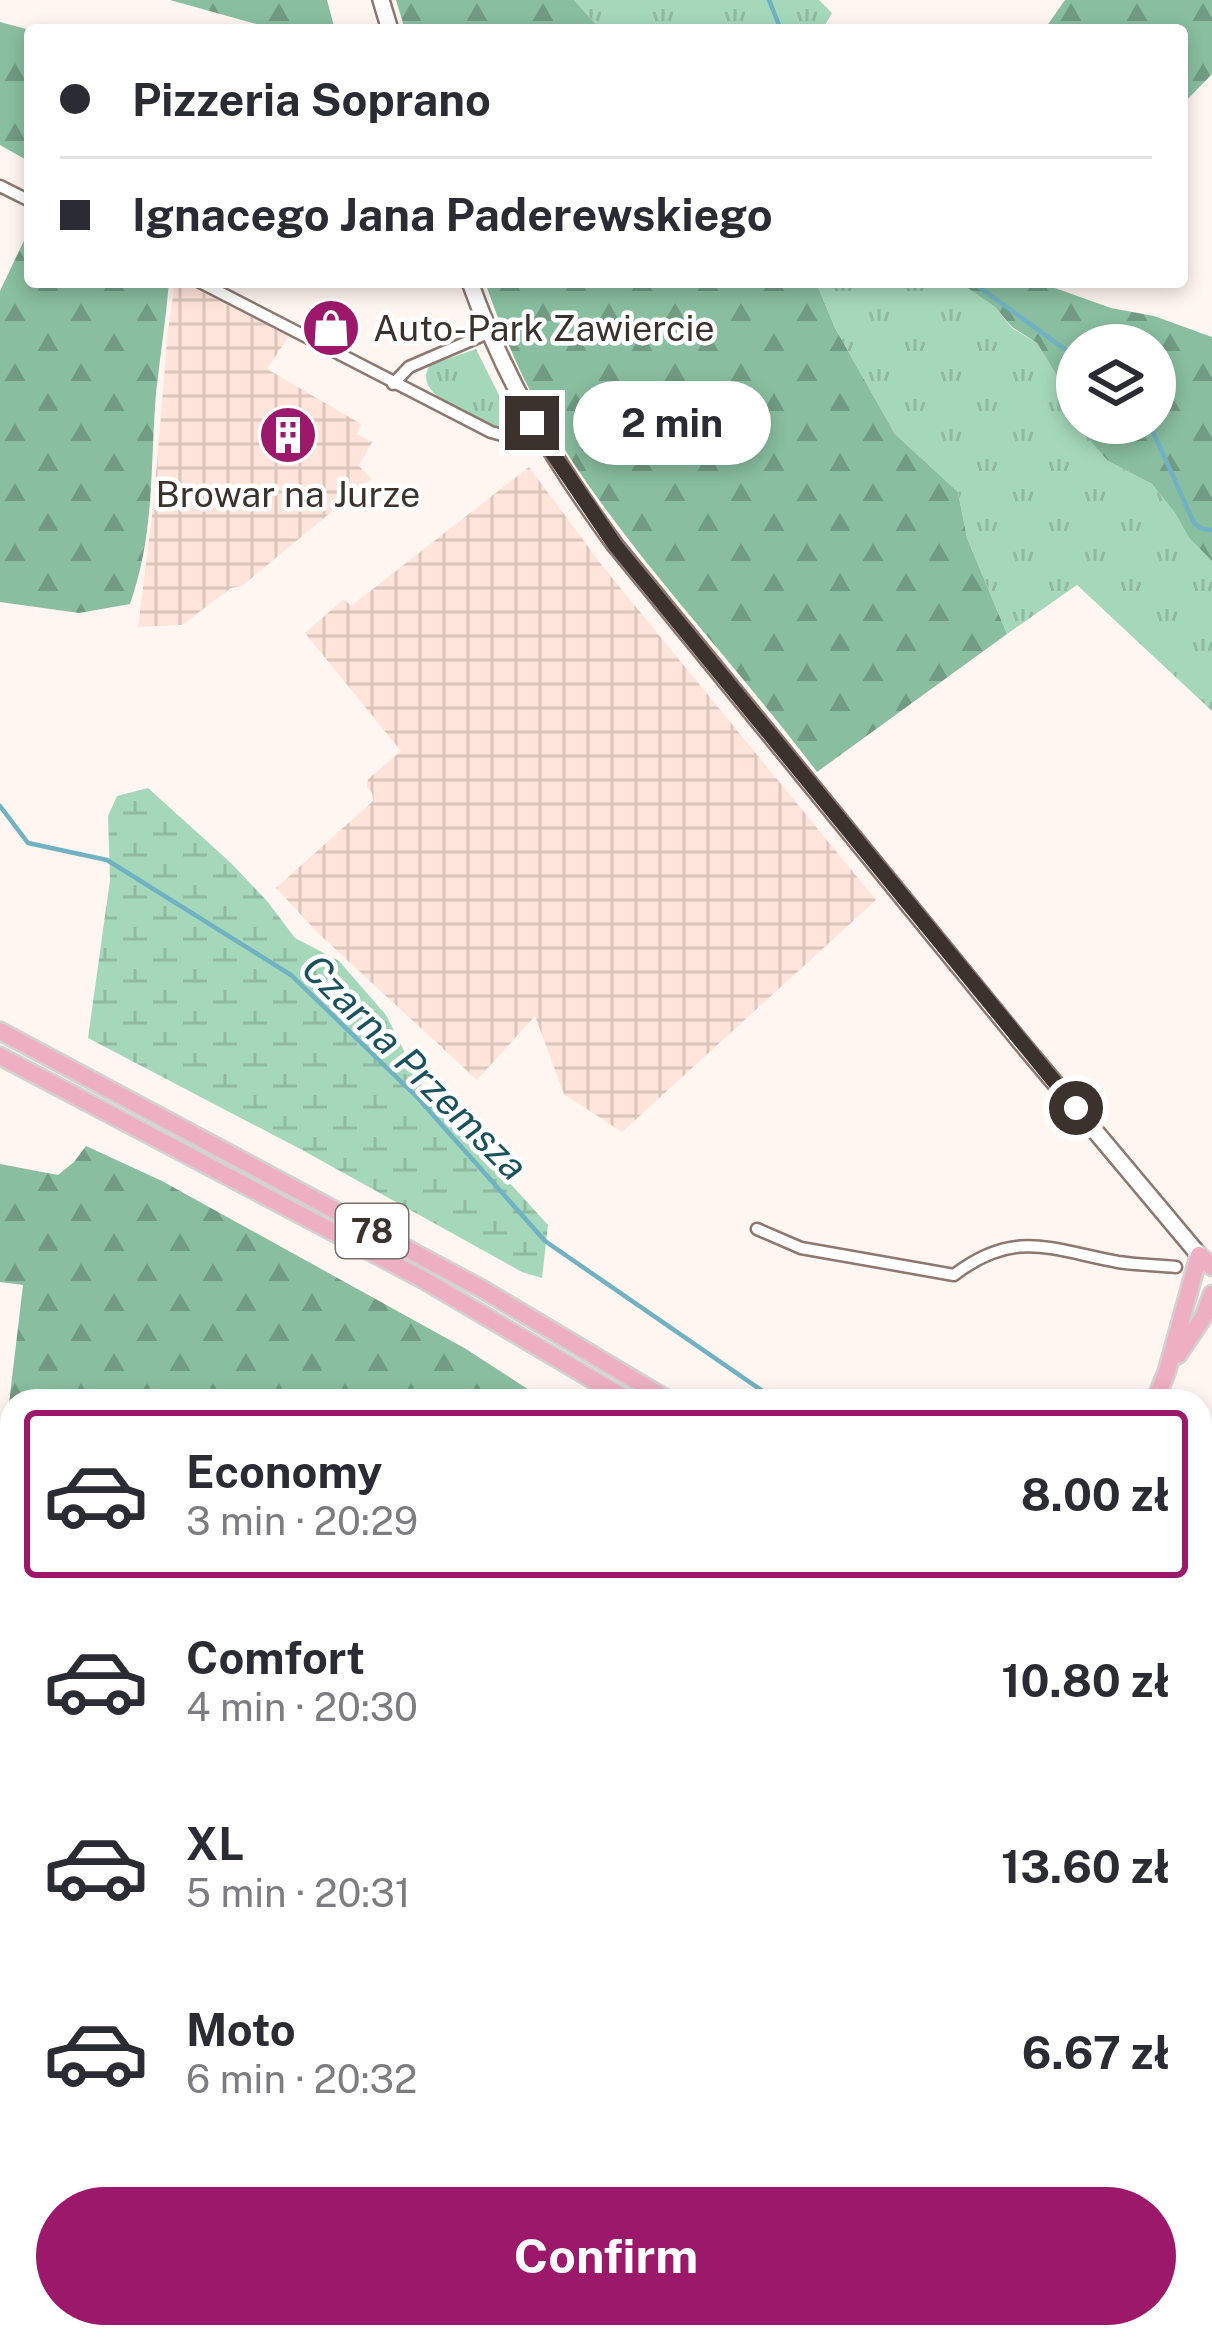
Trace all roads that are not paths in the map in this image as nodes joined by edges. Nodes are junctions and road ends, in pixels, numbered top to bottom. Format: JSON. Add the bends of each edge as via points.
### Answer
{"nodes":[{"id":1,"x":211,"y":288,"type":"edge"},
{"id":2,"x":472,"y":288,"type":"edge"},
{"id":3,"x":488,"y":333,"type":"junction"},
{"id":4,"x":393,"y":384,"type":"junction"},
{"id":5,"x":538,"y":433,"type":"junction"},
{"id":6,"x":0,"y":1031,"type":"edge"},
{"id":7,"x":0,"y":1057,"type":"edge"},
{"id":8,"x":758,"y":1229,"type":"dead end"},
{"id":9,"x":1206,"y":1261,"type":"edge"},
{"id":10,"x":1176,"y":1268,"type":"dead end"},
{"id":11,"x":1212,"y":1294,"type":"edge"},
{"id":12,"x":1208,"y":1315,"type":"edge"},
{"id":13,"x":1167,"y":1371,"type":"junction"},
{"id":14,"x":609,"y":1389,"type":"edge"},
{"id":15,"x":650,"y":1389,"type":"edge"},
{"id":16,"x":1160,"y":1389,"type":"edge"}],
"edges":[{"from":1,"to":4,"type":"street"},
{"from":2,"to":3,"type":"main road"},
{"from":3,"to":4,"type":"street","via":[[409,367]]},
{"from":3,"to":5,"type":"main road"},
{"from":4,"to":5,"type":"street","via":[[508,438]]},
{"from":5,"to":9,"type":"main road","via":[[615,545]]},
{"from":6,"to":15,"type":"main road","number":"78","via":[[482,1289]]},
{"from":7,"to":14,"type":"main road","number":"78","via":[[405,1269]]},
{"from":8,"to":10,"type":"street","via":[[801,1248],[954,1276],[996,1251],[1030,1246]]},
{"from":9,"to":13,"type":"main road"},
{"from":11,"to":12,"type":"main road"},
{"from":12,"to":13,"type":"main road"},
{"from":13,"to":16,"type":"main road"}]}
